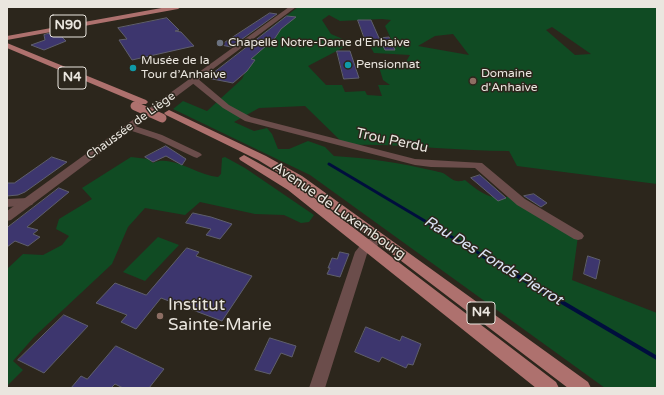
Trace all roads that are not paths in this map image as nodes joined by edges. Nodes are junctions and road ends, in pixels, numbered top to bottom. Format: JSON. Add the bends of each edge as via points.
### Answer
{"nodes":[{"id":1,"x":155,"y":7,"type":"edge"},
{"id":2,"x":178,"y":7,"type":"edge"},
{"id":3,"x":293,"y":7,"type":"edge"},
{"id":4,"x":35,"y":32,"type":"junction"},
{"id":5,"x":7,"y":33,"type":"edge"},
{"id":6,"x":7,"y":38,"type":"edge"},
{"id":7,"x":7,"y":45,"type":"edge"},
{"id":8,"x":23,"y":51,"type":"junction"},
{"id":9,"x":7,"y":54,"type":"edge"},
{"id":10,"x":194,"y":80,"type":"junction"},
{"id":11,"x":139,"y":104,"type":"junction"},
{"id":12,"x":129,"y":127,"type":"junction"},
{"id":13,"x":197,"y":155,"type":"dead end"},
{"id":14,"x":28,"y":202,"type":"junction"},
{"id":15,"x":7,"y":203,"type":"edge"},
{"id":16,"x":7,"y":217,"type":"edge"},
{"id":17,"x":578,"y":236,"type":"dead end"},
{"id":18,"x":374,"y":242,"type":"junction"},
{"id":19,"x":317,"y":388,"type":"edge"},
{"id":20,"x":550,"y":388,"type":"edge"},
{"id":21,"x":582,"y":388,"type":"edge"}],
"edges":[{"from":1,"to":5,"type":"main road","number":"N90"},
{"from":2,"to":4,"type":"main road","number":"N90"},
{"from":3,"to":10,"type":"street","name":"Chaussée de Liège"},
{"from":4,"to":6,"type":"main road","number":"N90"},
{"from":4,"to":8,"type":"main road","via":[[19,39]]},
{"from":7,"to":8,"type":"main road","name":"Avenue de Luxembourg","number":"N4"},
{"from":8,"to":11,"type":"main road","name":"Avenue de Luxembourg","number":"N4"},
{"from":9,"to":11,"type":"main road","name":"Avenue de Luxembourg","number":"N4"},
{"from":10,"to":12,"type":"street","name":"Chaussée de Liège"},
{"from":10,"to":17,"type":"street","name":"Trou Perdu","via":[[220,103],[248,119],[415,162],[478,165],[521,202]]},
{"from":11,"to":18,"type":"main road","name":"Avenue de Luxembourg","number":"N4","bridge":true,"via":[[253,162]]},
{"from":12,"to":13,"type":"street","via":[[159,137]]},
{"from":12,"to":14,"type":"street","name":"Chaussée de Liège"},
{"from":14,"to":15,"type":"street"},
{"from":14,"to":16,"type":"street","name":"Chaussée de Liège"},
{"from":18,"to":19,"type":"street","via":[[361,252]]},
{"from":18,"to":20,"type":"main road","name":"Avenue de Luxembourg","number":"N4"},
{"from":18,"to":21,"type":"main road","name":"Avenue de Luxembourg","number":"N4"}]}
